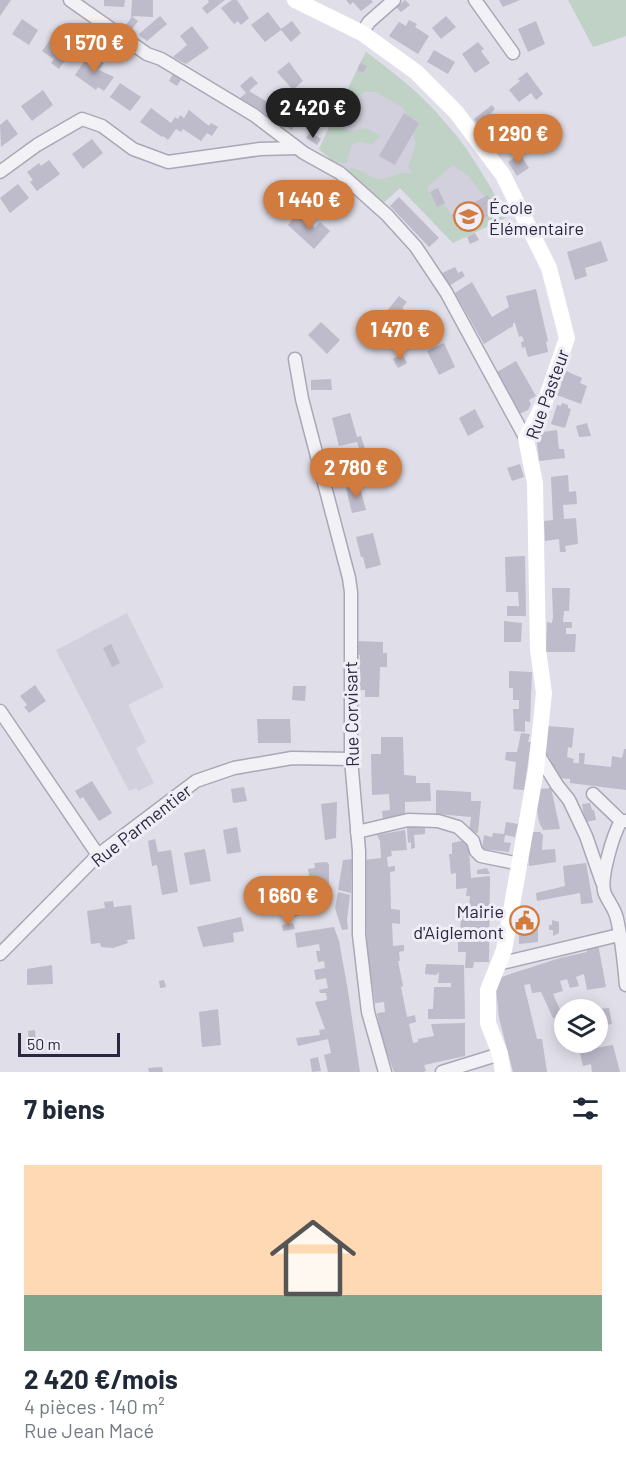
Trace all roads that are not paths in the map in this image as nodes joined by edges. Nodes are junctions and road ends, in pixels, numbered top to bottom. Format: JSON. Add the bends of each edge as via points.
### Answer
{"nodes":[{"id":1,"x":70,"y":0,"type":"edge"},
{"id":2,"x":295,"y":0,"type":"edge"},
{"id":3,"x":394,"y":0,"type":"edge"},
{"id":4,"x":475,"y":0,"type":"edge"},
{"id":5,"x":362,"y":33,"type":"junction"},
{"id":6,"x":513,"y":53,"type":"dead end"},
{"id":7,"x":297,"y":148,"type":"junction"},
{"id":8,"x":0,"y":172,"type":"edge"},
{"id":9,"x":295,"y":359,"type":"dead end"},
{"id":10,"x":526,"y":439,"type":"junction"},
{"id":11,"x":0,"y":711,"type":"edge"},
{"id":12,"x":538,"y":754,"type":"junction"},
{"id":13,"x":351,"y":759,"type":"junction"},
{"id":14,"x":593,"y":794,"type":"dead end"},
{"id":15,"x":623,"y":821,"type":"edge"},
{"id":16,"x":357,"y":832,"type":"junction"},
{"id":17,"x":98,"y":855,"type":"junction"},
{"id":18,"x":520,"y":864,"type":"junction"},
{"id":19,"x":604,"y":892,"type":"junction"},
{"id":20,"x":619,"y":935,"type":"junction"},
{"id":21,"x":0,"y":954,"type":"edge"},
{"id":22,"x":625,"y":961,"type":"edge"},
{"id":23,"x":498,"y":964,"type":"junction"},
{"id":24,"x":626,"y":985,"type":"edge"},
{"id":25,"x":500,"y":1053,"type":"junction"},
{"id":26,"x":385,"y":1072,"type":"edge"},
{"id":27,"x":442,"y":1072,"type":"edge"},
{"id":28,"x":503,"y":1072,"type":"edge"}],
"edges":[{"from":1,"to":7,"type":"street","via":[[147,54],[255,115]]},
{"from":2,"to":5,"type":"street","name":"Rue Pasteur"},
{"from":3,"to":5,"type":"street"},
{"from":4,"to":6,"type":"street"},
{"from":5,"to":10,"type":"street","name":"Rue Pasteur","via":[[416,72],[456,112],[503,176],[549,268],[567,338],[546,399]]},
{"from":7,"to":8,"type":"street","via":[[168,162],[133,149],[102,126],[82,119]]},
{"from":7,"to":10,"type":"street","via":[[340,172],[416,247],[446,292]]},
{"from":9,"to":13,"type":"street","name":"Rue Corvisart","via":[[351,592]]},
{"from":10,"to":12,"type":"street","name":"Rue Pasteur","via":[[535,483],[538,650],[544,693]]},
{"from":11,"to":17,"type":"street"},
{"from":12,"to":18,"type":"street","name":"Rue Pasteur"},
{"from":12,"to":19,"type":"street","via":[[569,800],[586,836]]},
{"from":13,"to":16,"type":"street","name":"Rue Corvisart"},
{"from":13,"to":17,"type":"street","name":"Rue Parmentier","via":[[292,758],[234,768],[196,781]]},
{"from":14,"to":15,"type":"street"},
{"from":15,"to":19,"type":"street","via":[[608,851]]},
{"from":16,"to":18,"type":"street","via":[[408,820],[438,821],[458,827],[473,841],[481,856]]},
{"from":16,"to":26,"type":"street","name":"Rue Corvisart","via":[[359,935],[368,1012]]},
{"from":17,"to":21,"type":"street","name":"Rue Parmentier"},
{"from":18,"to":23,"type":"street","name":"Rue Pasteur"},
{"from":19,"to":20,"type":"street","via":[[615,909]]},
{"from":20,"to":22,"type":"street"},
{"from":20,"to":23,"type":"street"},
{"from":22,"to":24,"type":"street"},
{"from":23,"to":25,"type":"street","name":"Rue Pasteur","via":[[488,990],[488,1023]]},
{"from":25,"to":27,"type":"street"},
{"from":25,"to":28,"type":"street","name":"Rue Pasteur"}]}
